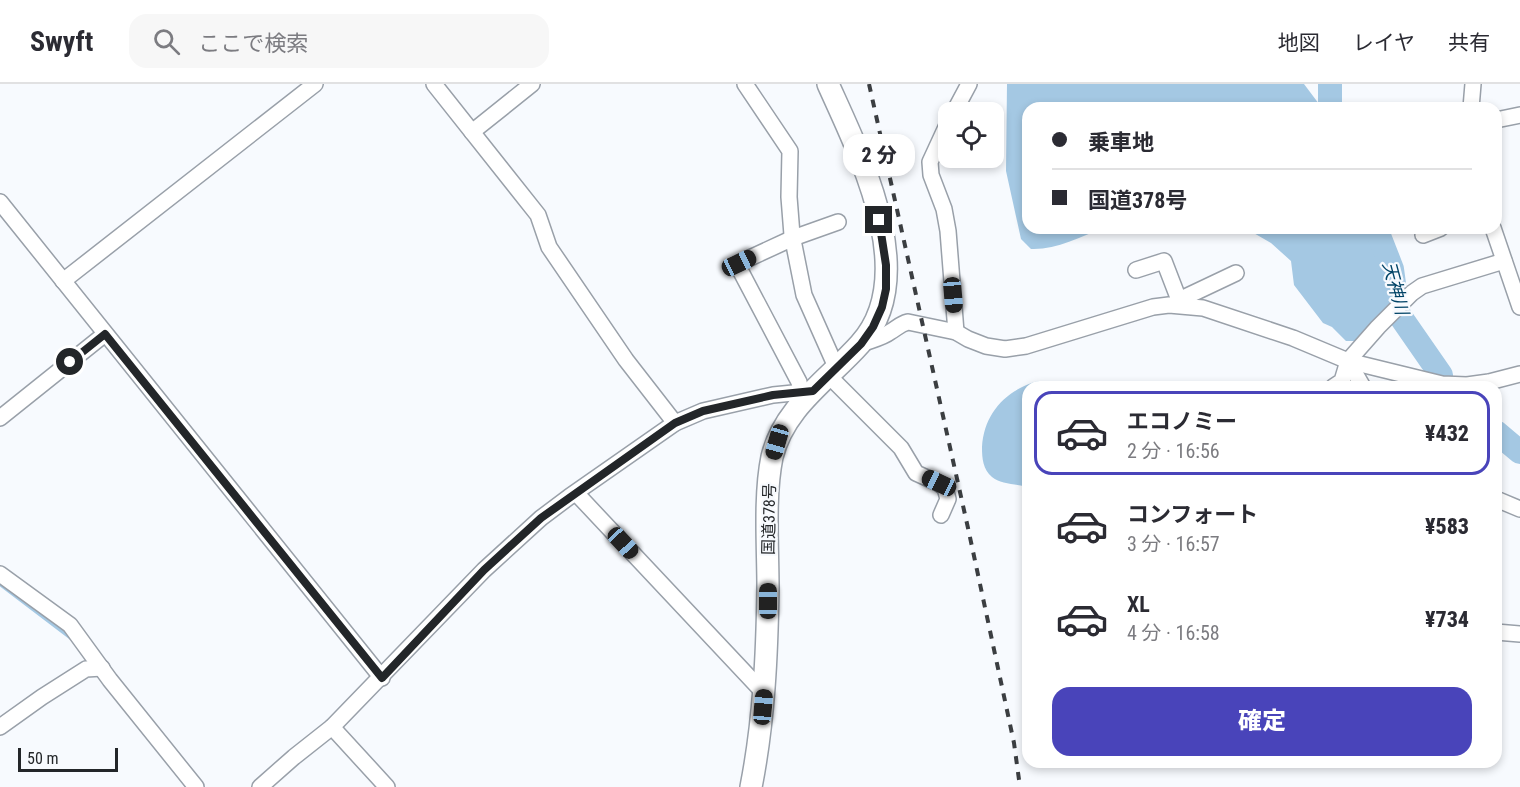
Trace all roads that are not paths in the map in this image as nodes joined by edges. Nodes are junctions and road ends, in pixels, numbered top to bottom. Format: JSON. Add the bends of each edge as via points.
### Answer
{"nodes":[{"id":1,"x":315,"y":84,"type":"edge"},
{"id":2,"x":434,"y":84,"type":"edge"},
{"id":3,"x":532,"y":84,"type":"edge"},
{"id":4,"x":746,"y":84,"type":"edge"},
{"id":5,"x":828,"y":84,"type":"edge"},
{"id":6,"x":969,"y":84,"type":"edge"},
{"id":7,"x":1473,"y":84,"type":"edge"},
{"id":8,"x":959,"y":102,"type":"edge"},
{"id":9,"x":1472,"y":102,"type":"edge"},
{"id":10,"x":1520,"y":115,"type":"edge"},
{"id":11,"x":1502,"y":119,"type":"edge"},
{"id":12,"x":472,"y":132,"type":"junction"},
{"id":13,"x":938,"y":145,"type":"edge"},
{"id":14,"x":0,"y":202,"type":"edge"},
{"id":15,"x":838,"y":222,"type":"dead end"},
{"id":16,"x":1495,"y":234,"type":"edge"},
{"id":17,"x":793,"y":238,"type":"junction"},
{"id":18,"x":1504,"y":261,"type":"junction"},
{"id":19,"x":1136,"y":270,"type":"dead end"},
{"id":20,"x":1236,"y":273,"type":"dead end"},
{"id":21,"x":63,"y":281,"type":"junction"},
{"id":22,"x":1179,"y":303,"type":"junction"},
{"id":23,"x":1520,"y":307,"type":"edge"},
{"id":24,"x":956,"y":332,"type":"junction"},
{"id":25,"x":105,"y":334,"type":"junction"},
{"id":26,"x":861,"y":344,"type":"junction"},
{"id":27,"x":1348,"y":361,"type":"junction"},
{"id":28,"x":832,"y":371,"type":"junction"},
{"id":29,"x":1520,"y":374,"type":"edge"},
{"id":30,"x":1342,"y":381,"type":"edge"},
{"id":31,"x":1360,"y":381,"type":"edge"},
{"id":32,"x":1430,"y":381,"type":"edge"},
{"id":33,"x":1493,"y":381,"type":"edge"},
{"id":34,"x":807,"y":391,"type":"junction"},
{"id":35,"x":0,"y":418,"type":"edge"},
{"id":36,"x":675,"y":423,"type":"junction"},
{"id":37,"x":576,"y":492,"type":"junction"},
{"id":38,"x":1502,"y":502,"type":"edge"},
{"id":39,"x":1520,"y":509,"type":"edge"},
{"id":40,"x":941,"y":514,"type":"dead end"},
{"id":41,"x":0,"y":574,"type":"edge"},
{"id":42,"x":1502,"y":632,"type":"edge"},
{"id":43,"x":1520,"y":634,"type":"edge"},
{"id":44,"x":102,"y":668,"type":"junction"},
{"id":45,"x":382,"y":678,"type":"junction"},
{"id":46,"x":764,"y":693,"type":"junction"},
{"id":47,"x":332,"y":727,"type":"junction"},
{"id":48,"x":0,"y":728,"type":"edge"},
{"id":49,"x":196,"y":787,"type":"edge"},
{"id":50,"x":260,"y":787,"type":"edge"},
{"id":51,"x":387,"y":787,"type":"edge"},
{"id":52,"x":751,"y":787,"type":"edge"}],
"edges":[{"from":1,"to":21,"type":"street"},
{"from":2,"to":12,"type":"street"},
{"from":3,"to":12,"type":"street"},
{"from":4,"to":17,"type":"street","via":[[790,151]]},
{"from":5,"to":26,"type":"highway","name":"国道378号","via":[[864,165],[875,201],[886,265],[882,307]]},
{"from":6,"to":8,"type":"street"},
{"from":7,"to":9,"type":"street"},
{"from":10,"to":11,"type":"street"},
{"from":12,"to":36,"type":"street","via":[[538,215],[549,247],[626,360]]},
{"from":13,"to":24,"type":"street","via":[[930,162],[931,176],[948,231]]},
{"from":14,"to":21,"type":"street"},
{"from":15,"to":17,"type":"street"},
{"from":16,"to":18,"type":"street"},
{"from":17,"to":28,"type":"street","via":[[804,295]]},
{"from":17,"to":34,"type":"street","via":[[739,263],[739,268]]},
{"from":18,"to":23,"type":"street"},
{"from":18,"to":27,"type":"street","via":[[1422,286],[1397,307]]},
{"from":19,"to":22,"type":"street","via":[[1164,261]]},
{"from":20,"to":22,"type":"street"},
{"from":21,"to":25,"type":"street"},
{"from":22,"to":24,"type":"street","via":[[1005,349]]},
{"from":22,"to":27,"type":"street","via":[[1293,338]]},
{"from":24,"to":26,"type":"street","via":[[908,322]]},
{"from":25,"to":35,"type":"street"},
{"from":25,"to":45,"type":"street"},
{"from":26,"to":28,"type":"highway","name":"国道378号"},
{"from":27,"to":30,"type":"street"},
{"from":27,"to":31,"type":"street"},
{"from":27,"to":32,"type":"street"},
{"from":28,"to":34,"type":"highway","name":"国道378号"},
{"from":28,"to":40,"type":"street","via":[[901,448],[916,472],[945,488],[948,499]]},
{"from":29,"to":33,"type":"street"},
{"from":34,"to":36,"type":"street","via":[[703,411]]},
{"from":34,"to":46,"type":"highway","name":"国道378号","via":[[772,458]]},
{"from":36,"to":37,"type":"street"},
{"from":37,"to":45,"type":"street","via":[[509,547]]},
{"from":37,"to":46,"type":"street"},
{"from":38,"to":39,"type":"street"},
{"from":41,"to":44,"type":"street","via":[[70,625]]},
{"from":42,"to":43,"type":"street"},
{"from":44,"to":48,"type":"street","via":[[86,669]]},
{"from":44,"to":49,"type":"street"},
{"from":45,"to":47,"type":"street"},
{"from":46,"to":52,"type":"highway","name":"国道378号"},
{"from":47,"to":50,"type":"street"},
{"from":47,"to":51,"type":"street"}]}
